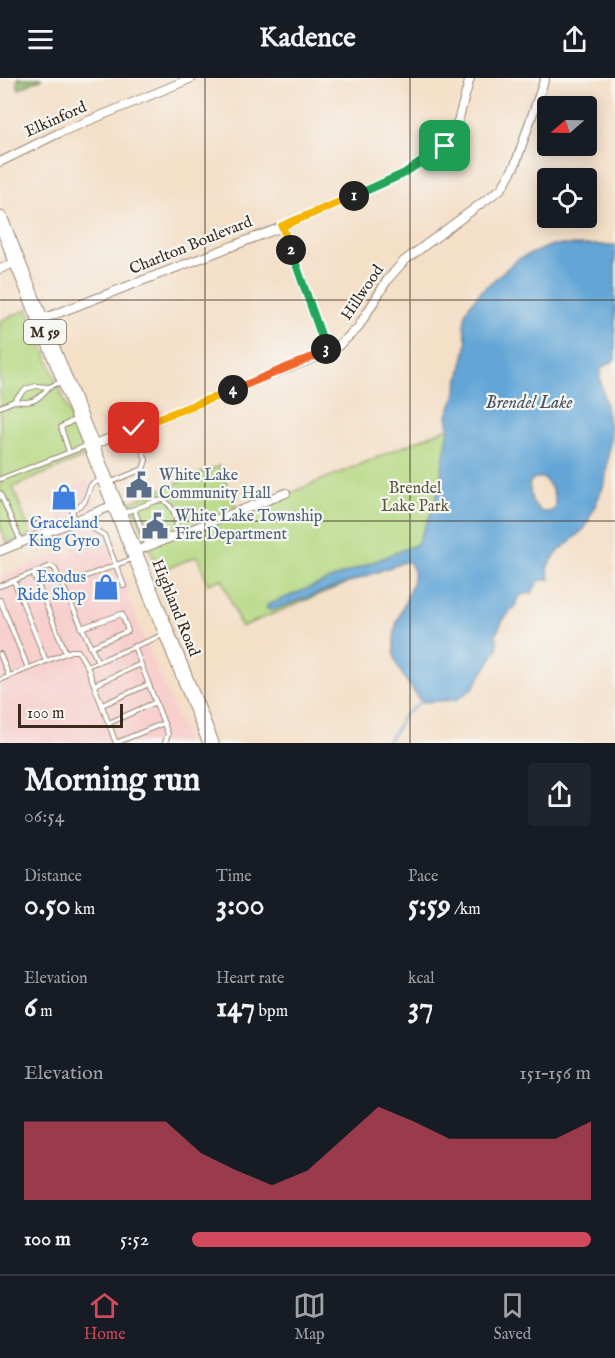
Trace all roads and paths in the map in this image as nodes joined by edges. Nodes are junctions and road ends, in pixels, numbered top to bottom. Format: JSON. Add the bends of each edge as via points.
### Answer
{"nodes":[{"id":1,"x":192,"y":78,"type":"edge"},
{"id":2,"x":471,"y":78,"type":"edge"},
{"id":3,"x":545,"y":78,"type":"edge"},
{"id":4,"x":0,"y":162,"type":"edge"},
{"id":5,"x":0,"y":219,"type":"edge"},
{"id":6,"x":282,"y":226,"type":"junction"},
{"id":7,"x":17,"y":262,"type":"junction"},
{"id":8,"x":0,"y":269,"type":"edge"},
{"id":9,"x":40,"y":320,"type":"junction"},
{"id":10,"x":327,"y":351,"type":"junction"},
{"id":11,"x":64,"y":381,"type":"junction"},
{"id":12,"x":50,"y":387,"type":"junction"},
{"id":13,"x":14,"y":401,"type":"junction"},
{"id":14,"x":0,"y":406,"type":"edge"},
{"id":15,"x":79,"y":418,"type":"junction"},
{"id":16,"x":134,"y":428,"type":"junction"},
{"id":17,"x":90,"y":445,"type":"junction"},
{"id":18,"x":69,"y":452,"type":"junction"},
{"id":19,"x":0,"y":479,"type":"edge"},
{"id":20,"x":105,"y":482,"type":"junction"},
{"id":21,"x":0,"y":493,"type":"edge"},
{"id":22,"x":286,"y":493,"type":"dead end"},
{"id":23,"x":134,"y":509,"type":"junction"},
{"id":24,"x":116,"y":510,"type":"junction"},
{"id":25,"x":87,"y":516,"type":"junction"},
{"id":26,"x":75,"y":521,"type":"junction"},
{"id":27,"x":178,"y":535,"type":"junction"},
{"id":28,"x":21,"y":543,"type":"junction"},
{"id":29,"x":148,"y":546,"type":"junction"},
{"id":30,"x":0,"y":551,"type":"edge"},
{"id":31,"x":134,"y":555,"type":"junction"},
{"id":32,"x":116,"y":565,"type":"junction"},
{"id":33,"x":33,"y":573,"type":"junction"},
{"id":34,"x":84,"y":577,"type":"dead end"},
{"id":35,"x":14,"y":580,"type":"junction"},
{"id":36,"x":0,"y":586,"type":"edge"},
{"id":37,"x":124,"y":586,"type":"dead end"},
{"id":38,"x":0,"y":600,"type":"edge"},
{"id":39,"x":81,"y":628,"type":"junction"},
{"id":40,"x":166,"y":633,"type":"junction"},
{"id":41,"x":134,"y":646,"type":"junction"},
{"id":42,"x":90,"y":647,"type":"junction"},
{"id":43,"x":66,"y":653,"type":"junction"},
{"id":44,"x":0,"y":654,"type":"edge"},
{"id":45,"x":46,"y":661,"type":"junction"},
{"id":46,"x":98,"y":662,"type":"junction"},
{"id":47,"x":141,"y":664,"type":"junction"},
{"id":48,"x":87,"y":666,"type":"junction"},
{"id":49,"x":28,"y":668,"type":"junction"},
{"id":50,"x":9,"y":676,"type":"junction"},
{"id":51,"x":0,"y":680,"type":"edge"},
{"id":52,"x":149,"y":684,"type":"junction"},
{"id":53,"x":94,"y":685,"type":"junction"},
{"id":54,"x":156,"y":702,"type":"junction"},
{"id":55,"x":102,"y":705,"type":"junction"},
{"id":56,"x":109,"y":723,"type":"junction"},
{"id":57,"x":164,"y":723,"type":"junction"},
{"id":58,"x":116,"y":743,"type":"edge"},
{"id":59,"x":165,"y":743,"type":"edge"},
{"id":60,"x":211,"y":743,"type":"edge"}],
"edges":[{"from":1,"to":4,"type":"street","name":"Elkinford"},
{"from":2,"to":6,"type":"street","name":"Charlton Boulevard","via":[[458,121],[445,146],[403,174]]},
{"from":3,"to":10,"type":"street","name":"Hillwood","via":[[515,165],[502,188],[404,261],[357,329]]},
{"from":5,"to":7,"type":"highway","name":"Highland Road","number":"M 59"},
{"from":6,"to":9,"type":"street","name":"Charlton Boulevard"},
{"from":6,"to":10,"type":"street"},
{"from":7,"to":8,"type":"street"},
{"from":7,"to":9,"type":"highway","name":"Highland Road","number":"M 59"},
{"from":9,"to":11,"type":"highway","name":"Highland Road","number":"M 59"},
{"from":10,"to":16,"type":"street","name":"Hillwood"},
{"from":11,"to":12,"type":"lane"},
{"from":11,"to":15,"type":"highway","name":"Highland Road","number":"M 59"},
{"from":12,"to":13,"type":"lane","via":[[30,402]]},
{"from":12,"to":13,"type":"lane","via":[[26,388]]},
{"from":13,"to":14,"type":"lane"},
{"from":15,"to":17,"type":"highway","name":"Highland Road","number":"M 59"},
{"from":15,"to":18,"type":"lane","via":[[61,428]]},
{"from":16,"to":17,"type":"street","name":"Hillwood"},
{"from":16,"to":20,"type":"lane","via":[[146,460],[143,469]]},
{"from":17,"to":18,"type":"lane"},
{"from":17,"to":20,"type":"highway","name":"Highland Road","number":"M 59"},
{"from":18,"to":19,"type":"lane"},
{"from":20,"to":24,"type":"highway","name":"Highland Road","number":"M 59"},
{"from":20,"to":26,"type":"lane","via":[[91,485],[86,502],[72,510]]},
{"from":21,"to":28,"type":"lane"},
{"from":22,"to":27,"type":"street"},
{"from":23,"to":24,"type":"lane"},
{"from":23,"to":27,"type":"lane","via":[[164,500],[177,519]]},
{"from":23,"to":29,"type":"lane"},
{"from":24,"to":25,"type":"street"},
{"from":24,"to":31,"type":"highway","name":"Highland Road","number":"M 59"},
{"from":25,"to":26,"type":"street"},
{"from":25,"to":32,"type":"lane","via":[[92,528],[104,535]]},
{"from":26,"to":28,"type":"street"},
{"from":27,"to":29,"type":"street"},
{"from":28,"to":30,"type":"street"},
{"from":29,"to":31,"type":"street"},
{"from":31,"to":32,"type":"lane"},
{"from":31,"to":40,"type":"highway","name":"Highland Road","number":"M 59"},
{"from":32,"to":34,"type":"lane"},
{"from":32,"to":37,"type":"lane"},
{"from":33,"to":35,"type":"lane"},
{"from":33,"to":39,"type":"lane","via":[[51,566],[55,569]]},
{"from":33,"to":43,"type":"lane"},
{"from":35,"to":36,"type":"lane"},
{"from":35,"to":45,"type":"lane"},
{"from":38,"to":49,"type":"lane"},
{"from":39,"to":42,"type":"lane"},
{"from":39,"to":42,"type":"lane","via":[[122,614],[128,630]]},
{"from":40,"to":41,"type":"lane"},
{"from":40,"to":60,"type":"highway","name":"Highland Road","number":"M 59"},
{"from":41,"to":46,"type":"lane"},
{"from":41,"to":47,"type":"lane"},
{"from":42,"to":46,"type":"lane"},
{"from":43,"to":45,"type":"lane"},
{"from":43,"to":48,"type":"lane","via":[[78,651]]},
{"from":44,"to":50,"type":"lane"},
{"from":45,"to":49,"type":"lane"},
{"from":46,"to":48,"type":"lane"},
{"from":47,"to":52,"type":"lane"},
{"from":47,"to":53,"type":"lane"},
{"from":48,"to":53,"type":"lane"},
{"from":49,"to":50,"type":"lane"},
{"from":50,"to":51,"type":"lane"},
{"from":52,"to":54,"type":"lane"},
{"from":52,"to":55,"type":"lane"},
{"from":53,"to":55,"type":"lane"},
{"from":54,"to":56,"type":"lane"},
{"from":54,"to":57,"type":"lane"},
{"from":55,"to":56,"type":"lane"},
{"from":56,"to":58,"type":"lane"},
{"from":57,"to":58,"type":"lane"},
{"from":57,"to":59,"type":"lane","via":[[168,734]]}]}
